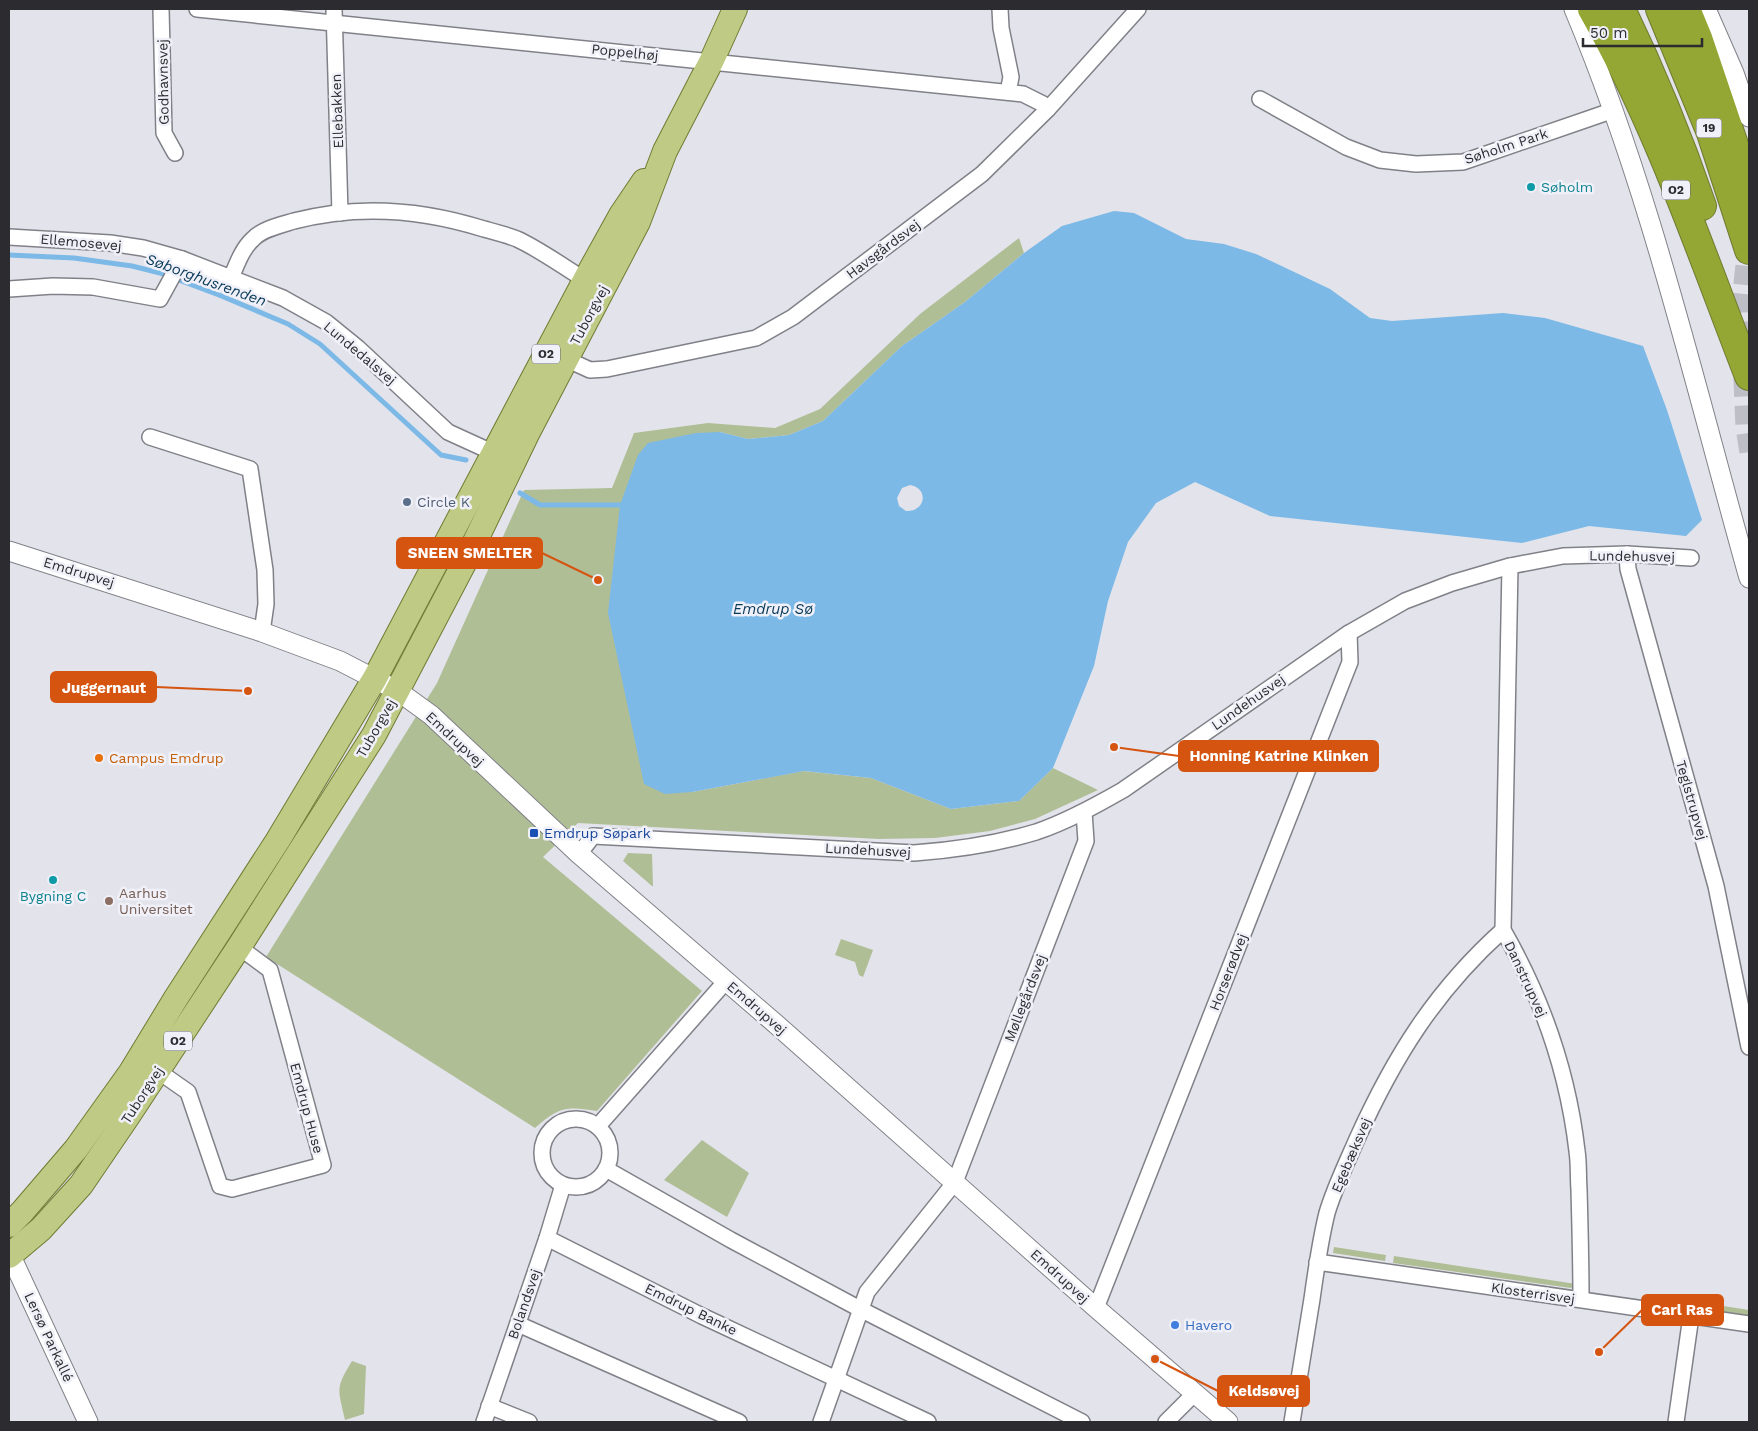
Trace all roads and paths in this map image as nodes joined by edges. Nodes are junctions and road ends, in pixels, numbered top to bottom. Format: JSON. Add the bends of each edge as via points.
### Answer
{"nodes":[{"id":1,"x":161,"y":9,"type":"edge"},
{"id":2,"x":197,"y":9,"type":"edge"},
{"id":3,"x":735,"y":9,"type":"edge"},
{"id":4,"x":1000,"y":9,"type":"edge"},
{"id":5,"x":1138,"y":9,"type":"edge"},
{"id":6,"x":1574,"y":9,"type":"edge"},
{"id":7,"x":1592,"y":9,"type":"edge"},
{"id":8,"x":1621,"y":9,"type":"edge"},
{"id":9,"x":1660,"y":9,"type":"edge"},
{"id":10,"x":1686,"y":9,"type":"edge"},
{"id":11,"x":1706,"y":9,"type":"edge"},
{"id":12,"x":335,"y":16,"type":"edge"},
{"id":13,"x":712,"y":60,"type":"junction"},
{"id":14,"x":1008,"y":92,"type":"junction"},
{"id":15,"x":1260,"y":99,"type":"dead end"},
{"id":16,"x":1048,"y":109,"type":"junction"},
{"id":17,"x":1614,"y":110,"type":"junction"},
{"id":18,"x":1749,"y":116,"type":"edge"},
{"id":19,"x":665,"y":151,"type":"junction"},
{"id":20,"x":175,"y":153,"type":"dead end"},
{"id":21,"x":1749,"y":189,"type":"edge"},
{"id":22,"x":340,"y":213,"type":"junction"},
{"id":23,"x":9,"y":236,"type":"edge"},
{"id":24,"x":1749,"y":250,"type":"edge"},
{"id":25,"x":182,"y":259,"type":"junction"},
{"id":26,"x":231,"y":278,"type":"junction"},
{"id":27,"x":585,"y":280,"type":"junction"},
{"id":28,"x":9,"y":289,"type":"edge"},
{"id":29,"x":566,"y":359,"type":"junction"},
{"id":30,"x":1749,"y":363,"type":"edge"},
{"id":31,"x":1749,"y":376,"type":"edge"},
{"id":32,"x":150,"y":437,"type":"dead end"},
{"id":33,"x":502,"y":460,"type":"junction"},
{"id":34,"x":9,"y":551,"type":"edge"},
{"id":35,"x":1627,"y":554,"type":"junction"},
{"id":36,"x":1691,"y":558,"type":"dead end"},
{"id":37,"x":1510,"y":566,"type":"junction"},
{"id":38,"x":1749,"y":578,"type":"edge"},
{"id":39,"x":262,"y":632,"type":"junction"},
{"id":40,"x":1349,"y":633,"type":"junction"},
{"id":41,"x":375,"y":678,"type":"junction"},
{"id":42,"x":398,"y":690,"type":"junction"},
{"id":43,"x":1084,"y":812,"type":"junction"},
{"id":44,"x":578,"y":854,"type":"junction"},
{"id":45,"x":1503,"y":930,"type":"junction"},
{"id":46,"x":239,"y":947,"type":"junction"},
{"id":47,"x":726,"y":981,"type":"junction"},
{"id":48,"x":1749,"y":1048,"type":"edge"},
{"id":49,"x":158,"y":1071,"type":"junction"},
{"id":50,"x":598,"y":1126,"type":"junction"},
{"id":51,"x":606,"y":1169,"type":"junction"},
{"id":52,"x":954,"y":1182,"type":"junction"},
{"id":53,"x":563,"y":1185,"type":"junction"},
{"id":54,"x":9,"y":1225,"type":"edge"},
{"id":55,"x":547,"y":1238,"type":"junction"},
{"id":56,"x":9,"y":1255,"type":"edge"},
{"id":57,"x":1318,"y":1262,"type":"junction"},
{"id":58,"x":1581,"y":1300,"type":"junction"},
{"id":59,"x":1096,"y":1308,"type":"junction"},
{"id":60,"x":860,"y":1310,"type":"junction"},
{"id":61,"x":1691,"y":1316,"type":"junction"},
{"id":62,"x":518,"y":1324,"type":"junction"},
{"id":63,"x":1749,"y":1324,"type":"edge"},
{"id":64,"x":836,"y":1379,"type":"junction"},
{"id":65,"x":1195,"y":1393,"type":"junction"},
{"id":66,"x":490,"y":1406,"type":"junction"},
{"id":67,"x":88,"y":1422,"type":"edge"},
{"id":68,"x":484,"y":1422,"type":"edge"},
{"id":69,"x":529,"y":1422,"type":"edge"},
{"id":70,"x":739,"y":1422,"type":"edge"},
{"id":71,"x":821,"y":1422,"type":"edge"},
{"id":72,"x":928,"y":1422,"type":"edge"},
{"id":73,"x":1082,"y":1422,"type":"edge"},
{"id":74,"x":1166,"y":1422,"type":"edge"},
{"id":75,"x":1228,"y":1422,"type":"edge"},
{"id":76,"x":1292,"y":1422,"type":"edge"},
{"id":77,"x":1676,"y":1422,"type":"edge"}],
"edges":[{"from":1,"to":20,"type":"street","name":"Godhavnsvej","via":[[164,133]]},
{"from":2,"to":12,"type":"street","name":"Poppelhøj"},
{"from":3,"to":13,"type":"main road","name":"Tuborgvej","number":"O2"},
{"from":4,"to":14,"type":"street","via":[[1011,77]]},
{"from":5,"to":16,"type":"street","name":"Havsgårdsvej"},
{"from":6,"to":17,"type":"street"},
{"from":7,"to":31,"type":"highway","number":"O2","via":[[1652,128]]},
{"from":8,"to":30,"type":"highway","number":"19","via":[[1663,102],[1694,184]]},
{"from":9,"to":24,"type":"highway","number":"19","via":[[1711,132]]},
{"from":10,"to":21,"type":"highway"},
{"from":11,"to":18,"type":"street"},
{"from":12,"to":13,"type":"street","name":"Poppelhøj"},
{"from":12,"to":22,"type":"street","name":"Ellebakken"},
{"from":13,"to":14,"type":"street","name":"Poppelhøj"},
{"from":13,"to":19,"type":"main road","name":"Tuborgvej","number":"O2"},
{"from":14,"to":16,"type":"street","name":"Poppelhøj","via":[[1030,96]]},
{"from":15,"to":17,"type":"street","name":"Søholm Park","via":[[1346,147],[1380,160],[1416,164],[1464,162]]},
{"from":16,"to":29,"type":"street","name":"Havsgårdsvej","via":[[982,174],[793,317],[756,338],[590,370]]},
{"from":17,"to":38,"type":"street","via":[[1648,215]]},
{"from":19,"to":27,"type":"main road","name":"Tuborgvej","number":"O2","via":[[621,215]]},
{"from":19,"to":29,"type":"main road","name":"Tuborgvej","number":"O2","via":[[638,222]]},
{"from":22,"to":26,"type":"street","via":[[279,225],[254,237],[243,250]]},
{"from":22,"to":27,"type":"street","via":[[417,212],[458,220],[517,239]]},
{"from":23,"to":25,"type":"street","name":"Ellemosevej","via":[[110,243]]},
{"from":25,"to":26,"type":"street","name":"Lundedalsvej"},
{"from":25,"to":28,"type":"street","via":[[160,299],[93,288]]},
{"from":26,"to":33,"type":"street","name":"Lundedalsvej","via":[[282,298],[326,322],[448,432]]},
{"from":27,"to":33,"type":"main road","name":"Tuborgvej","number":"O2"},
{"from":29,"to":33,"type":"main road","name":"Tuborgvej","number":"O2"},
{"from":32,"to":39,"type":"street","via":[[250,468],[265,570],[266,604]]},
{"from":33,"to":41,"type":"main road","name":"Tuborgvej","number":"O2"},
{"from":33,"to":42,"type":"main road","name":"Tuborgvej","number":"O2","via":[[472,548]]},
{"from":34,"to":39,"type":"street","name":"Emdrupvej"},
{"from":35,"to":36,"type":"street","name":"Lundehusvej"},
{"from":35,"to":37,"type":"street","name":"Lundehusvej","via":[[1563,556]]},
{"from":35,"to":48,"type":"street","name":"Teglstrupvej","via":[[1628,569],[1716,886]]},
{"from":37,"to":40,"type":"street","name":"Lundehusvej","via":[[1405,601]]},
{"from":37,"to":45,"type":"street","name":"Danstrupvej"},
{"from":39,"to":41,"type":"street","name":"Emdrupvej","via":[[340,661]]},
{"from":40,"to":43,"type":"street","name":"Lundehusvej","via":[[1123,790]]},
{"from":40,"to":59,"type":"street","name":"Horserødvej","via":[[1350,662]]},
{"from":41,"to":42,"type":"street","name":"Emdrupvej"},
{"from":41,"to":54,"type":"main road","name":"Tuborgvej","number":"O2","via":[[131,1072],[76,1149]]},
{"from":42,"to":44,"type":"street","name":"Emdrupvej","via":[[431,715]]},
{"from":42,"to":46,"type":"main road","name":"Tuborgvej","number":"O2","via":[[374,735]]},
{"from":43,"to":44,"type":"street","name":"Lundehusvej","via":[[1036,832],[987,844],[914,853],[593,836]]},
{"from":43,"to":52,"type":"street","name":"Møllegårdsvej","via":[[1086,841]]},
{"from":44,"to":47,"type":"street","name":"Emdrupvej"},
{"from":45,"to":57,"type":"street","name":"Egebæksvej","via":[[1477,953],[1437,998],[1402,1050],[1351,1151],[1328,1212]]},
{"from":45,"to":58,"type":"street","name":"Danstrupvej","via":[[1526,972],[1564,1077],[1577,1152]]},
{"from":46,"to":49,"type":"main road","name":"Tuborgvej","number":"O2"},
{"from":46,"to":49,"type":"street","name":"Emdrup Huse","via":[[270,970],[323,1165],[232,1189],[220,1186],[188,1092]]},
{"from":47,"to":50,"type":"street"},
{"from":47,"to":52,"type":"street","name":"Emdrupvej"},
{"from":49,"to":56,"type":"main road","name":"Tuborgvej","number":"O2","via":[[81,1185],[41,1229]]},
{"from":50,"to":51,"type":"street","via":[[610,1146]]},
{"from":50,"to":53,"type":"street","via":[[577,1118],[566,1120],[547,1133],[541,1156],[552,1178]]},
{"from":51,"to":53,"type":"street","via":[[588,1185]]},
{"from":51,"to":60,"type":"street"},
{"from":52,"to":59,"type":"street","name":"Emdrupvej"},
{"from":52,"to":60,"type":"street","via":[[867,1292]]},
{"from":53,"to":55,"type":"street","name":"Bolandsvej"},
{"from":55,"to":62,"type":"street","name":"Bolandsvej"},
{"from":55,"to":64,"type":"street","name":"Emdrup Banke"},
{"from":56,"to":67,"type":"street","name":"Lersø Parkallé"},
{"from":57,"to":58,"type":"street","name":"Klosterrisvej"},
{"from":57,"to":76,"type":"street","name":"Egebæksvej"},
{"from":58,"to":61,"type":"street","name":"Klosterrisvej"},
{"from":59,"to":65,"type":"street","name":"Emdrupvej"},
{"from":60,"to":64,"type":"street"},
{"from":60,"to":73,"type":"street"},
{"from":61,"to":63,"type":"street","name":"Klosterrisvej"},
{"from":61,"to":77,"type":"street"},
{"from":62,"to":66,"type":"street","name":"Bolandsvej"},
{"from":62,"to":70,"type":"street"},
{"from":64,"to":71,"type":"street"},
{"from":64,"to":72,"type":"street","name":"Emdrup Banke"},
{"from":65,"to":74,"type":"street"},
{"from":65,"to":75,"type":"street","name":"Emdrupvej"},
{"from":66,"to":68,"type":"street","name":"Bolandsvej"},
{"from":66,"to":69,"type":"street"}]}
